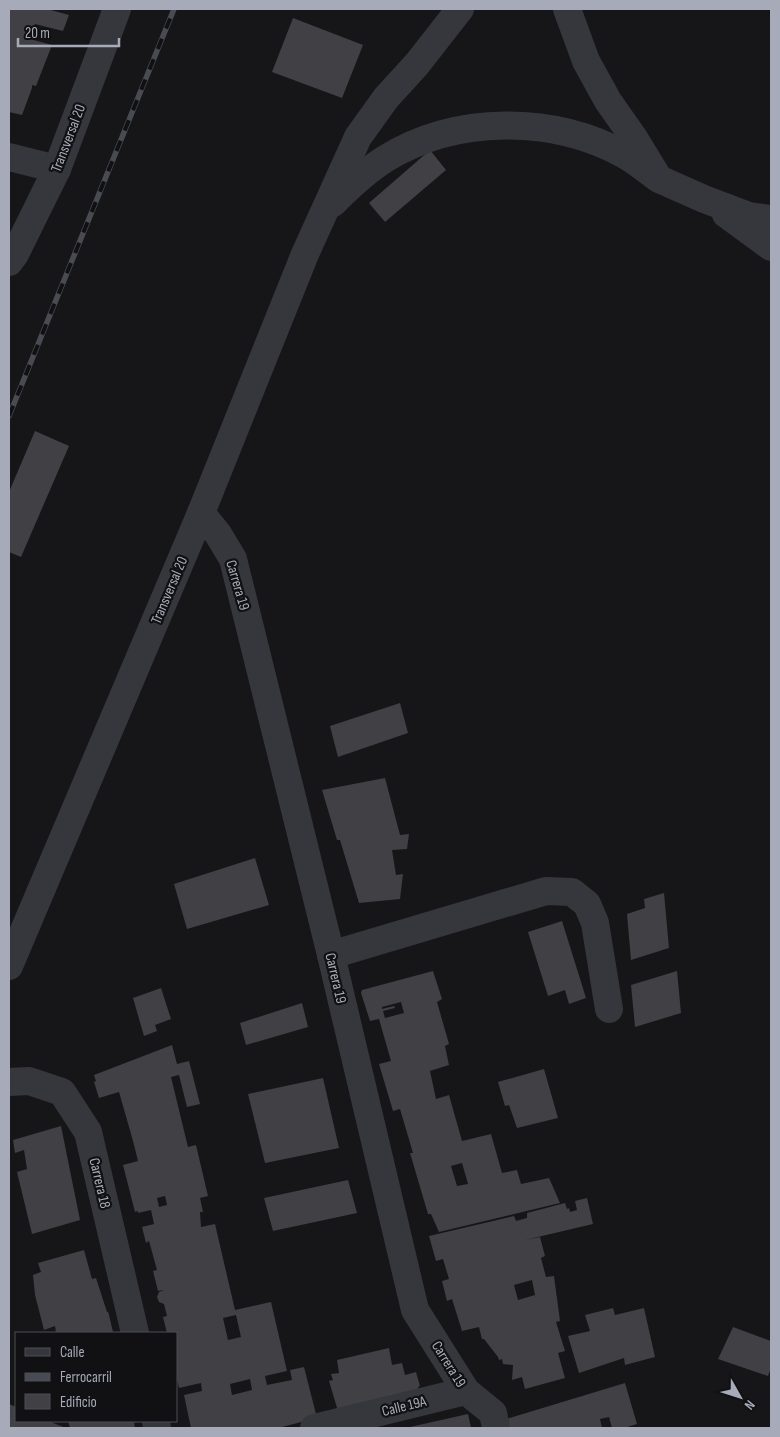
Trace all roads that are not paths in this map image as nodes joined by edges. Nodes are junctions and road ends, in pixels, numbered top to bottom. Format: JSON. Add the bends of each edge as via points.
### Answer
{"nodes":[{"id":1,"x":117,"y":9,"type":"edge"},
{"id":2,"x":460,"y":9,"type":"edge"},
{"id":3,"x":567,"y":9,"type":"edge"},
{"id":4,"x":9,"y":157,"type":"edge"},
{"id":5,"x":57,"y":169,"type":"junction"},
{"id":6,"x":659,"y":179,"type":"junction"},
{"id":7,"x":704,"y":199,"type":"junction"},
{"id":8,"x":323,"y":212,"type":"junction"},
{"id":9,"x":771,"y":218,"type":"edge"},
{"id":10,"x":771,"y":247,"type":"edge"},
{"id":11,"x":9,"y":262,"type":"edge"},
{"id":12,"x":201,"y":513,"type":"junction"},
{"id":13,"x":331,"y":955,"type":"junction"},
{"id":14,"x":9,"y":966,"type":"edge"},
{"id":15,"x":609,"y":1009,"type":"dead end"},
{"id":16,"x":9,"y":1082,"type":"edge"},
{"id":17,"x":135,"y":1332,"type":"edge"},
{"id":18,"x":466,"y":1391,"type":"junction"},
{"id":19,"x":314,"y":1428,"type":"edge"},
{"id":20,"x":496,"y":1428,"type":"edge"}],
"edges":[{"from":1,"to":5,"type":"street","name":"Transversal 20"},
{"from":2,"to":8,"type":"street","name":"Transversal 20","via":[[370,118]]},
{"from":3,"to":6,"type":"street","via":[[586,61]]},
{"from":4,"to":5,"type":"street"},
{"from":5,"to":11,"type":"street","name":"Transversal 20"},
{"from":6,"to":7,"type":"street","name":"Transversal 20"},
{"from":6,"to":8,"type":"street","name":"Transversal 20","via":[[625,155],[579,136],[547,128],[506,125],[464,129],[424,141],[386,159],[353,183]]},
{"from":7,"to":9,"type":"street","via":[[749,216]]},
{"from":7,"to":10,"type":"street"},
{"from":8,"to":12,"type":"street","name":"Transversal 20"},
{"from":12,"to":13,"type":"street","name":"Carrera 19","via":[[233,559]]},
{"from":12,"to":14,"type":"street","name":"Transversal 20"},
{"from":13,"to":15,"type":"street","via":[[546,892],[572,892],[587,904],[595,923]]},
{"from":13,"to":18,"type":"street","name":"Carrera 19","via":[[415,1310]]},
{"from":16,"to":17,"type":"street","name":"Carrera 18","via":[[29,1081],[62,1092],[88,1132]]},
{"from":18,"to":19,"type":"street","name":"Calle 19A"},
{"from":18,"to":20,"type":"street","name":"Carrera 19","via":[[493,1413]]}]}
